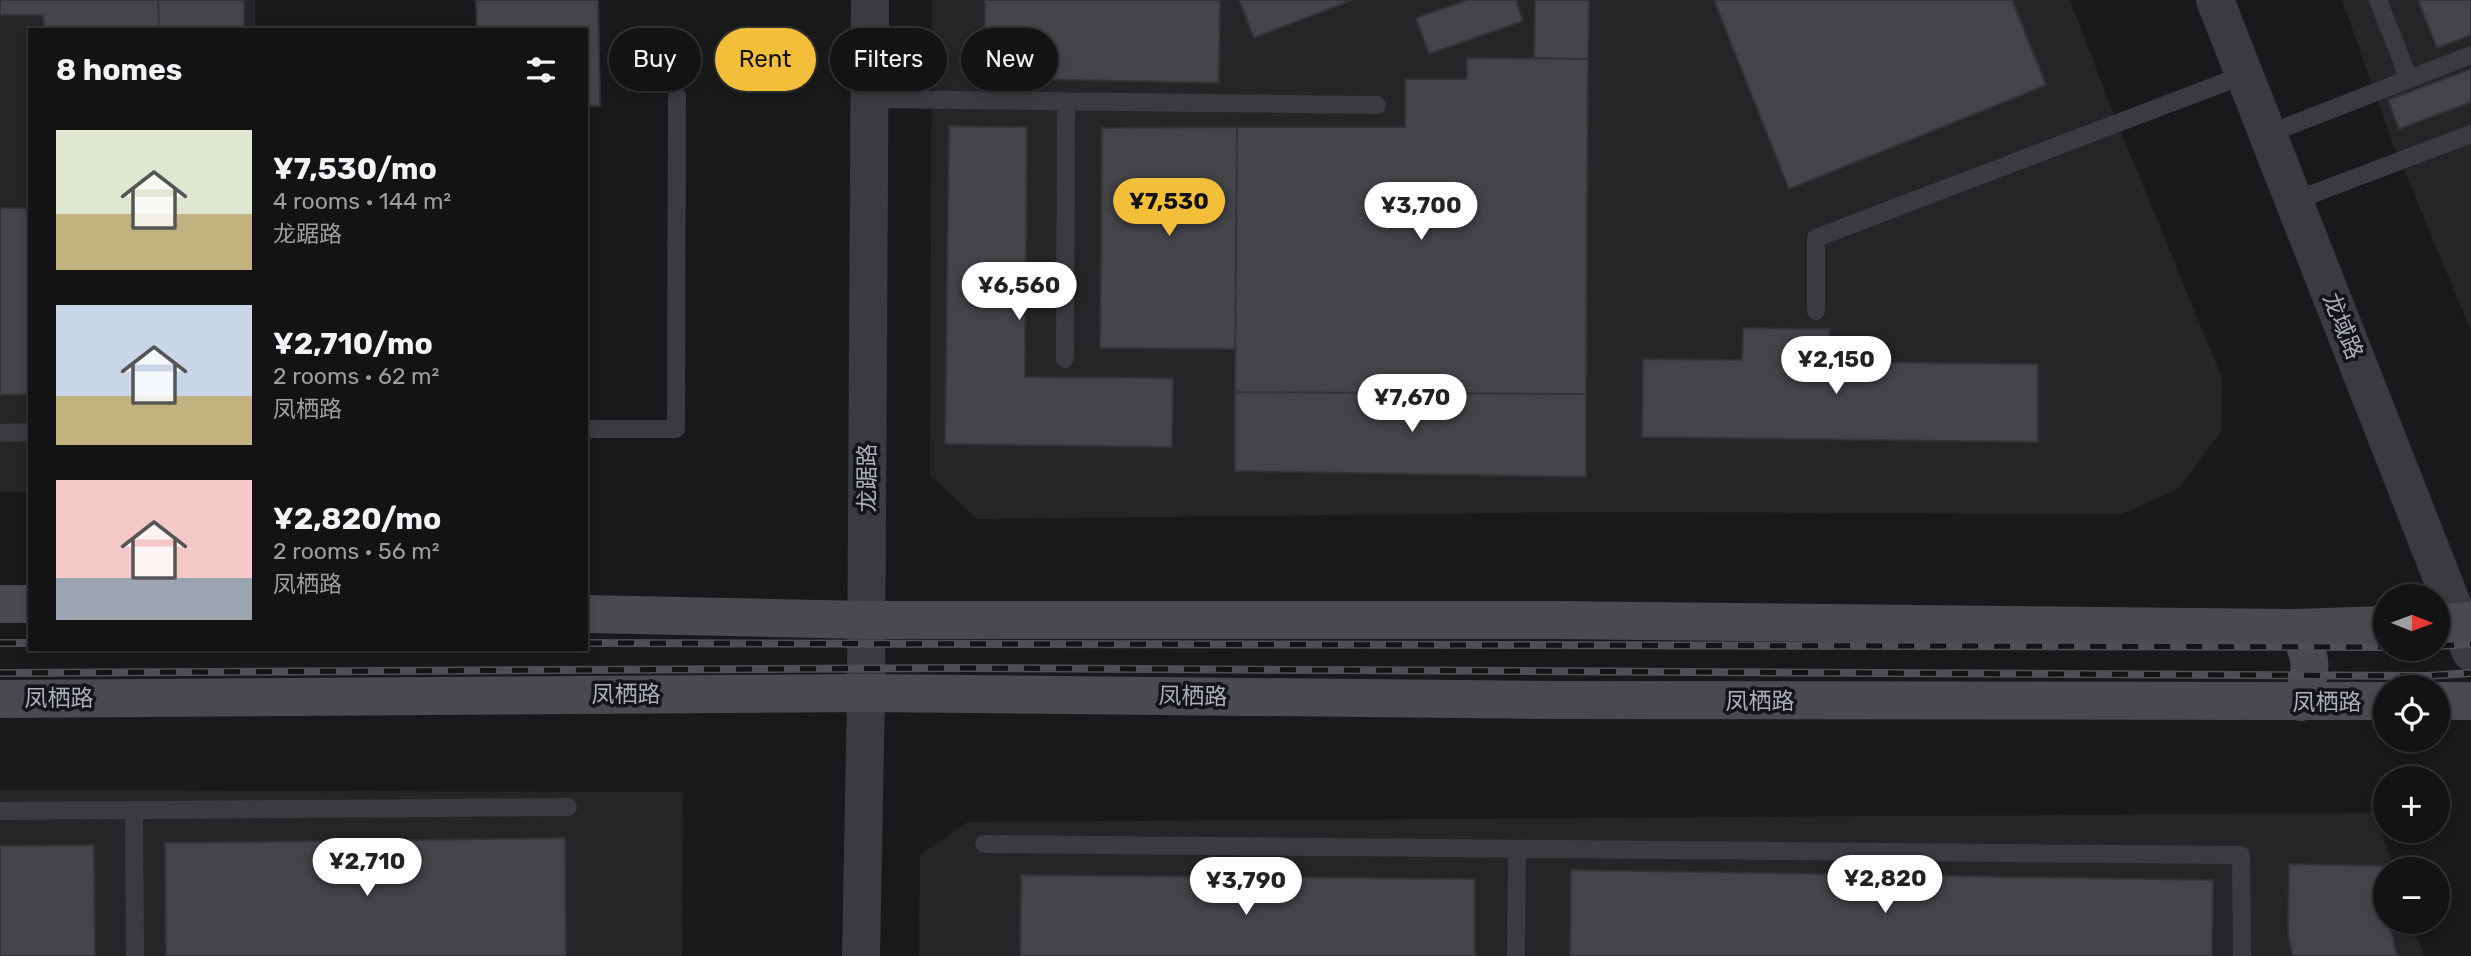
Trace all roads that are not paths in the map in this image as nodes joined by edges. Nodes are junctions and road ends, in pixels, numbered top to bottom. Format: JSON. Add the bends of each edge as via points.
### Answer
{"nodes":[{"id":1,"x":870,"y":0,"type":"edge"},
{"id":2,"x":2214,"y":0,"type":"edge"},
{"id":3,"x":2378,"y":0,"type":"edge"},
{"id":4,"x":2471,"y":55,"type":"edge"},
{"id":5,"x":2244,"y":75,"type":"junction"},
{"id":6,"x":2409,"y":79,"type":"junction"},
{"id":7,"x":677,"y":96,"type":"dead end"},
{"id":8,"x":870,"y":99,"type":"junction"},
{"id":9,"x":1066,"y":102,"type":"junction"},
{"id":10,"x":1377,"y":105,"type":"dead end"},
{"id":11,"x":2268,"y":134,"type":"junction"},
{"id":12,"x":2471,"y":134,"type":"edge"},
{"id":13,"x":2294,"y":201,"type":"junction"},
{"id":14,"x":1816,"y":311,"type":"dead end"},
{"id":15,"x":1065,"y":359,"type":"dead end"},
{"id":16,"x":588,"y":429,"type":"edge"},
{"id":17,"x":28,"y":432,"type":"edge"},
{"id":18,"x":0,"y":433,"type":"edge"},
{"id":19,"x":0,"y":604,"type":"edge"},
{"id":20,"x":28,"y":604,"type":"edge"},
{"id":21,"x":588,"y":614,"type":"edge"},
{"id":22,"x":866,"y":620,"type":"junction"},
{"id":23,"x":2373,"y":625,"type":"edge"},
{"id":24,"x":2296,"y":628,"type":"junction"},
{"id":25,"x":2460,"y":629,"type":"edge"},
{"id":26,"x":866,"y":693,"type":"junction"},
{"id":27,"x":0,"y":699,"type":"edge"},
{"id":28,"x":2373,"y":701,"type":"edge"},
{"id":29,"x":2450,"y":701,"type":"edge"},
{"id":30,"x":2471,"y":701,"type":"edge"},
{"id":31,"x":2301,"y":702,"type":"junction"},
{"id":32,"x":568,"y":807,"type":"dead end"},
{"id":33,"x":134,"y":810,"type":"junction"},
{"id":34,"x":0,"y":811,"type":"edge"},
{"id":35,"x":984,"y":844,"type":"dead end"},
{"id":36,"x":1517,"y":849,"type":"junction"},
{"id":37,"x":135,"y":956,"type":"edge"},
{"id":38,"x":861,"y":956,"type":"edge"},
{"id":39,"x":1516,"y":956,"type":"edge"},
{"id":40,"x":2242,"y":956,"type":"edge"}],
"edges":[{"from":1,"to":8,"type":"street","name":"龙踞路"},
{"from":2,"to":5,"type":"street","name":"龙域路"},
{"from":3,"to":6,"type":"lane"},
{"from":4,"to":6,"type":"lane"},
{"from":5,"to":11,"type":"street","name":"龙域路"},
{"from":5,"to":14,"type":"lane","via":[[1816,238]]},
{"from":6,"to":11,"type":"lane"},
{"from":7,"to":16,"type":"lane","via":[[676,429]]},
{"from":8,"to":9,"type":"lane"},
{"from":8,"to":22,"type":"street","name":"龙踞路"},
{"from":9,"to":10,"type":"lane"},
{"from":9,"to":15,"type":"lane"},
{"from":11,"to":13,"type":"street","name":"龙域路"},
{"from":12,"to":13,"type":"lane"},
{"from":13,"to":25,"type":"street","name":"龙域路"},
{"from":17,"to":18,"type":"lane"},
{"from":19,"to":20,"type":"main road"},
{"from":21,"to":22,"type":"main road"},
{"from":22,"to":24,"type":"main road","via":[[1556,620]]},
{"from":22,"to":26,"type":"street","name":"龙踞路"},
{"from":23,"to":24,"type":"main road"},
{"from":24,"to":31,"type":"main road","via":[[2311,664]]},
{"from":26,"to":27,"type":"main road","name":"凤栖路"},
{"from":26,"to":31,"type":"main road","name":"凤栖路"},
{"from":26,"to":38,"type":"street","name":"龙踞路"},
{"from":28,"to":31,"type":"main road","name":"凤栖路"},
{"from":29,"to":30,"type":"main road"},
{"from":32,"to":33,"type":"lane"},
{"from":33,"to":34,"type":"lane"},
{"from":33,"to":37,"type":"lane"},
{"from":35,"to":36,"type":"lane"},
{"from":36,"to":39,"type":"lane"},
{"from":36,"to":40,"type":"lane","via":[[2241,855]]}]}
